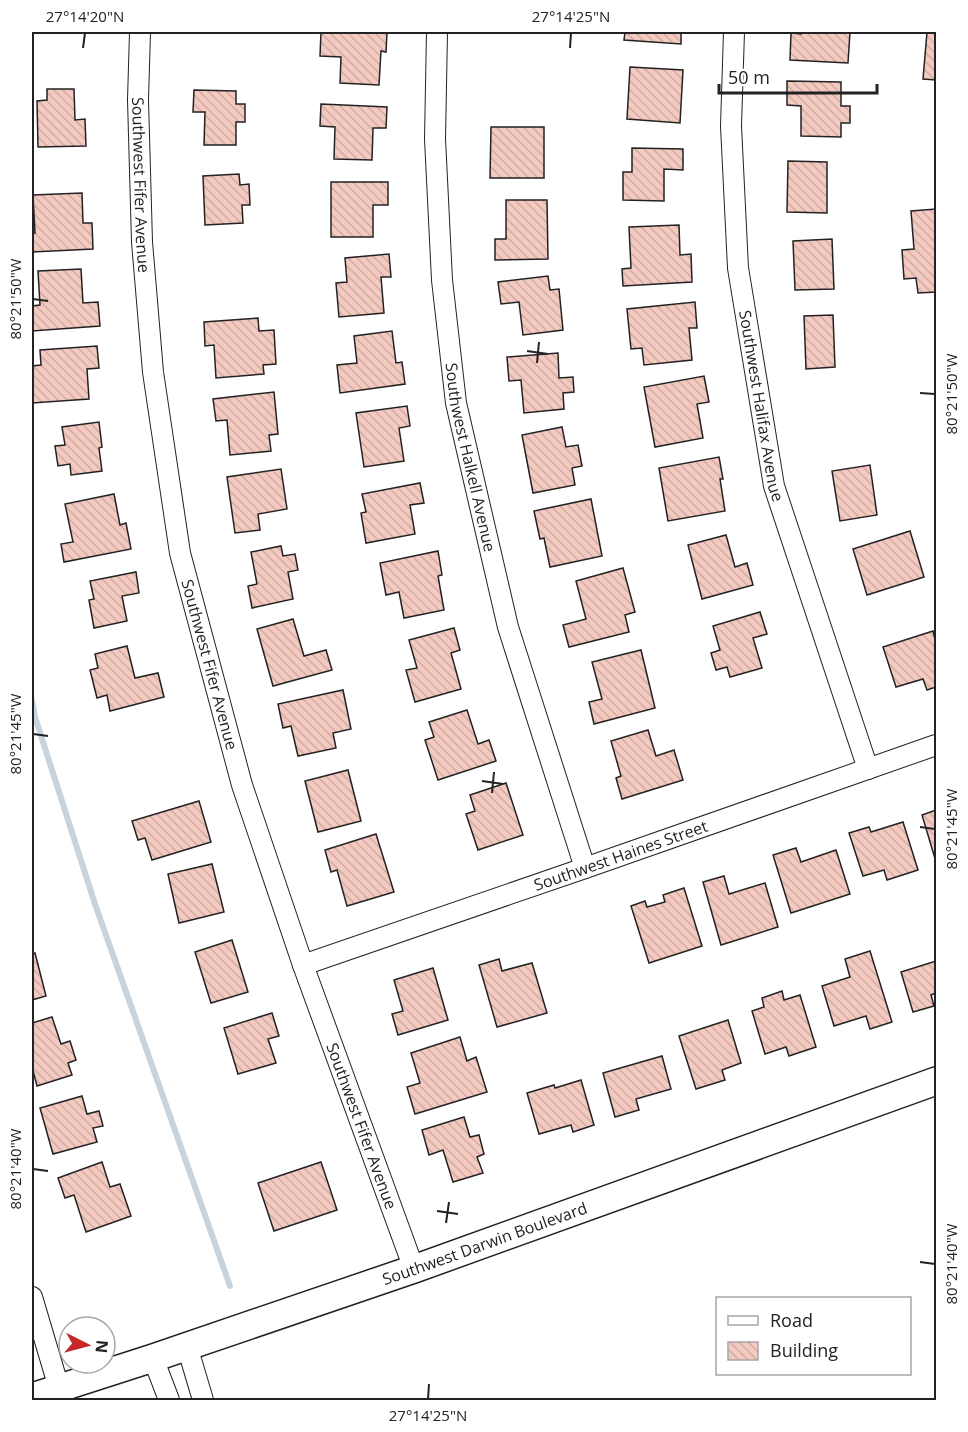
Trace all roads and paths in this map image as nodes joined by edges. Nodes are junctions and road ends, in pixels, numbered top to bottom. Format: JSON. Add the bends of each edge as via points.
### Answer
{"nodes":[{"id":1,"x":140,"y":32,"type":"edge"},
{"id":2,"x":437,"y":32,"type":"edge"},
{"id":3,"x":734,"y":32,"type":"edge"},
{"id":4,"x":936,"y":745,"type":"edge"},
{"id":5,"x":868,"y":769,"type":"junction"},
{"id":6,"x":585,"y":868,"type":"junction"},
{"id":7,"x":303,"y":965,"type":"junction"},
{"id":8,"x":936,"y":1081,"type":"edge"},
{"id":9,"x":414,"y":1269,"type":"junction"},
{"id":10,"x":32,"y":1296,"type":"edge"},
{"id":11,"x":187,"y":1346,"type":"junction"},
{"id":12,"x":153,"y":1358,"type":"junction"},
{"id":13,"x":59,"y":1388,"type":"junction"},
{"id":14,"x":32,"y":1397,"type":"edge"},
{"id":15,"x":169,"y":1401,"type":"edge"},
{"id":16,"x":203,"y":1401,"type":"edge"}],
"edges":[{"from":1,"to":7,"type":"street","name":"Southwest Fifer Avenue","via":[[142,254],[153,372],[180,553],[242,785]]},
{"from":2,"to":6,"type":"street","name":"Southwest Halkell Avenue","via":[[435,139],[442,280],[456,403],[508,627]]},
{"from":3,"to":5,"type":"street","name":"Southwest Halifax Avenue","via":[[731,126],[738,268],[774,486]]},
{"from":4,"to":5,"type":"street","name":"Southwest Haines Street"},
{"from":5,"to":6,"type":"street","name":"Southwest Haines Street"},
{"from":6,"to":7,"type":"street","name":"Southwest Haines Street"},
{"from":7,"to":9,"type":"street","name":"Southwest Fifer Avenue"},
{"from":8,"to":9,"type":"street","name":"Southwest Darwin Boulevard"},
{"from":9,"to":11,"type":"street","name":"Southwest Darwin Boulevard"},
{"from":10,"to":13,"type":"street"},
{"from":11,"to":12,"type":"street","name":"Southwest Darwin Boulevard"},
{"from":11,"to":16,"type":"street"},
{"from":12,"to":13,"type":"street","name":"Southwest Darwin Boulevard"},
{"from":12,"to":15,"type":"street"},
{"from":13,"to":14,"type":"street","name":"Southwest Darwin Boulevard"}]}
